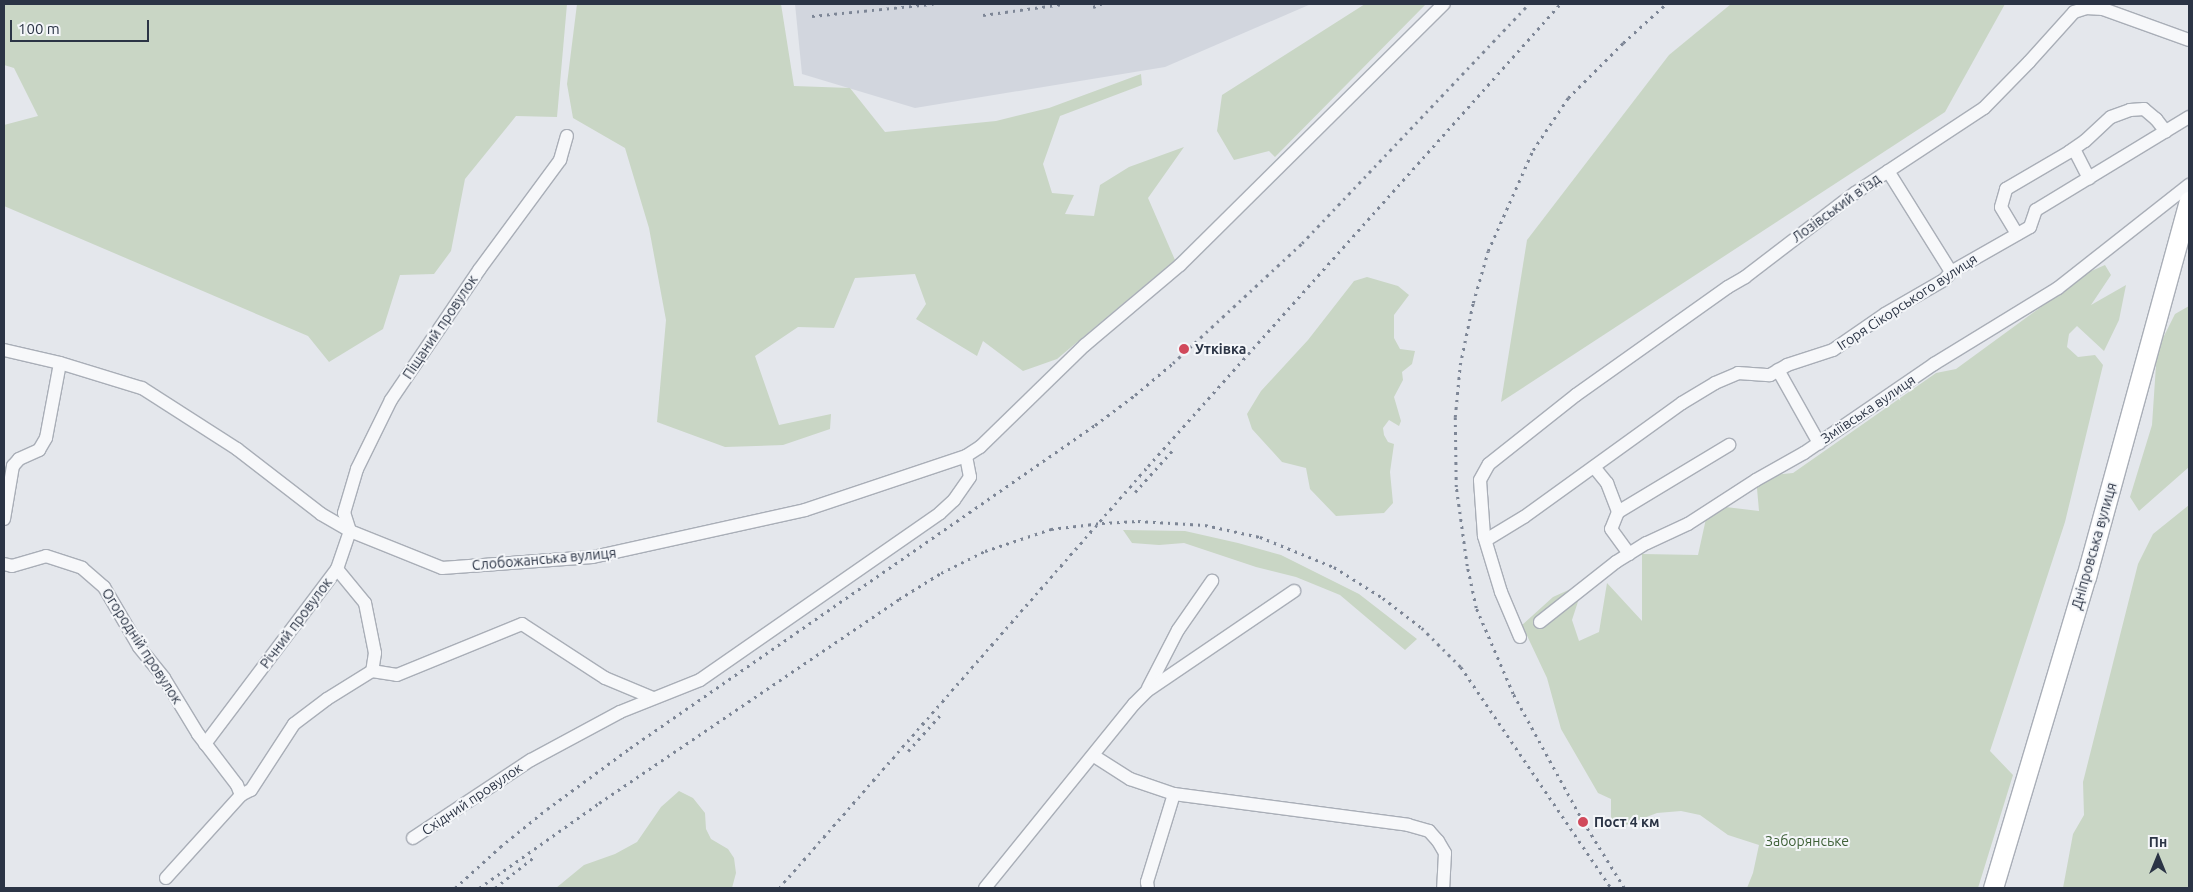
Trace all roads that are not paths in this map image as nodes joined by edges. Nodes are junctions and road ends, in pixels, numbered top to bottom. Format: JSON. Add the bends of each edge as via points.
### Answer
{"nodes":[{"id":1,"x":1444,"y":4,"type":"edge"},
{"id":2,"x":2189,"y":40,"type":"edge"},
{"id":3,"x":2189,"y":117,"type":"edge"},
{"id":4,"x":2166,"y":132,"type":"junction"},
{"id":5,"x":567,"y":136,"type":"dead end"},
{"id":6,"x":2074,"y":149,"type":"junction"},
{"id":7,"x":1888,"y":171,"type":"junction"},
{"id":8,"x":2089,"y":178,"type":"junction"},
{"id":9,"x":2189,"y":185,"type":"edge"},
{"id":10,"x":2189,"y":202,"type":"edge"},
{"id":11,"x":2017,"y":234,"type":"junction"},
{"id":12,"x":1951,"y":272,"type":"junction"},
{"id":13,"x":4,"y":350,"type":"edge"},
{"id":14,"x":60,"y":363,"type":"junction"},
{"id":15,"x":1778,"y":370,"type":"junction"},
{"id":16,"x":1819,"y":442,"type":"junction"},
{"id":17,"x":1728,"y":444,"type":"dead end"},
{"id":18,"x":966,"y":456,"type":"junction"},
{"id":19,"x":1594,"y":466,"type":"junction"},
{"id":20,"x":1618,"y":512,"type":"junction"},
{"id":21,"x":4,"y":519,"type":"edge"},
{"id":22,"x":350,"y":531,"type":"junction"},
{"id":23,"x":1486,"y":540,"type":"junction"},
{"id":24,"x":1629,"y":554,"type":"junction"},
{"id":25,"x":4,"y":564,"type":"edge"},
{"id":26,"x":337,"y":569,"type":"junction"},
{"id":27,"x":1212,"y":581,"type":"dead end"},
{"id":28,"x":1294,"y":591,"type":"dead end"},
{"id":29,"x":1540,"y":622,"type":"dead end"},
{"id":30,"x":1520,"y":637,"type":"dead end"},
{"id":31,"x":372,"y":671,"type":"junction"},
{"id":32,"x":1147,"y":691,"type":"junction"},
{"id":33,"x":653,"y":698,"type":"junction"},
{"id":34,"x":205,"y":744,"type":"junction"},
{"id":35,"x":1094,"y":756,"type":"junction"},
{"id":36,"x":1174,"y":794,"type":"junction"},
{"id":37,"x":241,"y":795,"type":"junction"},
{"id":38,"x":413,"y":838,"type":"dead end"},
{"id":39,"x":166,"y":878,"type":"dead end"},
{"id":40,"x":985,"y":888,"type":"edge"},
{"id":41,"x":1148,"y":888,"type":"edge"},
{"id":42,"x":1443,"y":888,"type":"edge"},
{"id":43,"x":1993,"y":888,"type":"edge"}],
"edges":[{"from":1,"to":18,"type":"street","name":"Слобожанська вулиця","via":[[1180,264],[1084,345],[980,447]]},
{"from":2,"to":7,"type":"street","name":"Лозівський в'їзд","via":[[2103,9],[2086,8],[2074,12],[1984,108]]},
{"from":3,"to":4,"type":"street","name":"Ігоря Сікорського вулиця"},
{"from":4,"to":6,"type":"street","via":[[2144,108],[2130,110],[2111,117]]},
{"from":4,"to":8,"type":"street","name":"Ігоря Сікорського вулиця"},
{"from":5,"to":22,"type":"street","name":"Піщаний провулок","via":[[560,160],[479,270],[391,400],[354,478],[344,513]]},
{"from":6,"to":8,"type":"street"},
{"from":6,"to":11,"type":"street","via":[[2006,189],[2002,208]]},
{"from":7,"to":12,"type":"street"},
{"from":7,"to":23,"type":"street","name":"Лозівський в'їзд","via":[[1798,234],[1745,277],[1576,395],[1490,464],[1480,480]]},
{"from":8,"to":11,"type":"street","name":"Ігоря Сікорського вулиця","via":[[2036,210],[2030,227]]},
{"from":9,"to":16,"type":"street","name":"Зміївська вулиця","via":[[2058,288],[1934,364]]},
{"from":10,"to":43,"type":"highway","name":"Дніпровська вулиця","via":[[2086,577]]},
{"from":11,"to":12,"type":"street","name":"Ігоря Сікорського вулиця"},
{"from":12,"to":15,"type":"street","name":"Ігоря Сікорського вулиця","via":[[1944,280],[1885,314],[1833,350]]},
{"from":13,"to":14,"type":"street","name":"Слобожанська вулиця"},
{"from":14,"to":21,"type":"street","via":[[46,438],[39,450],[19,459],[13,466]]},
{"from":14,"to":22,"type":"street","name":"Слобожанська вулиця","via":[[142,388],[237,449],[320,514]]},
{"from":15,"to":16,"type":"street"},
{"from":15,"to":19,"type":"street","name":"Ігоря Сікорського вулиця","via":[[1770,374],[1738,373],[1725,378],[1682,403]]},
{"from":16,"to":24,"type":"street","name":"Зміївська вулиця","via":[[1688,524]]},
{"from":17,"to":20,"type":"street"},
{"from":18,"to":22,"type":"street","name":"Слобожанська вулиця","via":[[805,510],[594,557],[442,568]]},
{"from":18,"to":33,"type":"street","name":"Східний провулок","via":[[970,477],[940,513],[700,680]]},
{"from":19,"to":20,"type":"street","via":[[1607,484]]},
{"from":19,"to":23,"type":"street","name":"Ігоря Сікорського вулиця","via":[[1524,517]]},
{"from":20,"to":24,"type":"street","via":[[1611,529]]},
{"from":22,"to":26,"type":"street"},
{"from":23,"to":30,"type":"street","via":[[1501,592]]},
{"from":24,"to":29,"type":"street","name":"Зміївська вулиця"},
{"from":25,"to":34,"type":"street","name":"Огородній провулок","via":[[12,566],[46,556],[82,568],[104,587]]},
{"from":26,"to":31,"type":"street","name":"Річний провулок","via":[[365,603],[375,653]]},
{"from":26,"to":34,"type":"street","name":"Річний провулок"},
{"from":27,"to":32,"type":"street","via":[[1178,630]]},
{"from":28,"to":32,"type":"street"},
{"from":31,"to":33,"type":"street","via":[[397,675],[522,624],[605,678]]},
{"from":31,"to":37,"type":"street","via":[[294,724],[252,790]]},
{"from":32,"to":35,"type":"street"},
{"from":33,"to":38,"type":"street","name":"Східний провулок","via":[[531,760]]},
{"from":34,"to":37,"type":"street","name":"Огородній провулок"},
{"from":35,"to":36,"type":"street","via":[[1130,779]]},
{"from":35,"to":40,"type":"street"},
{"from":36,"to":41,"type":"street","via":[[1147,882]]},
{"from":36,"to":42,"type":"street","via":[[1408,825],[1429,831],[1445,853]]},
{"from":37,"to":39,"type":"street"}]}
